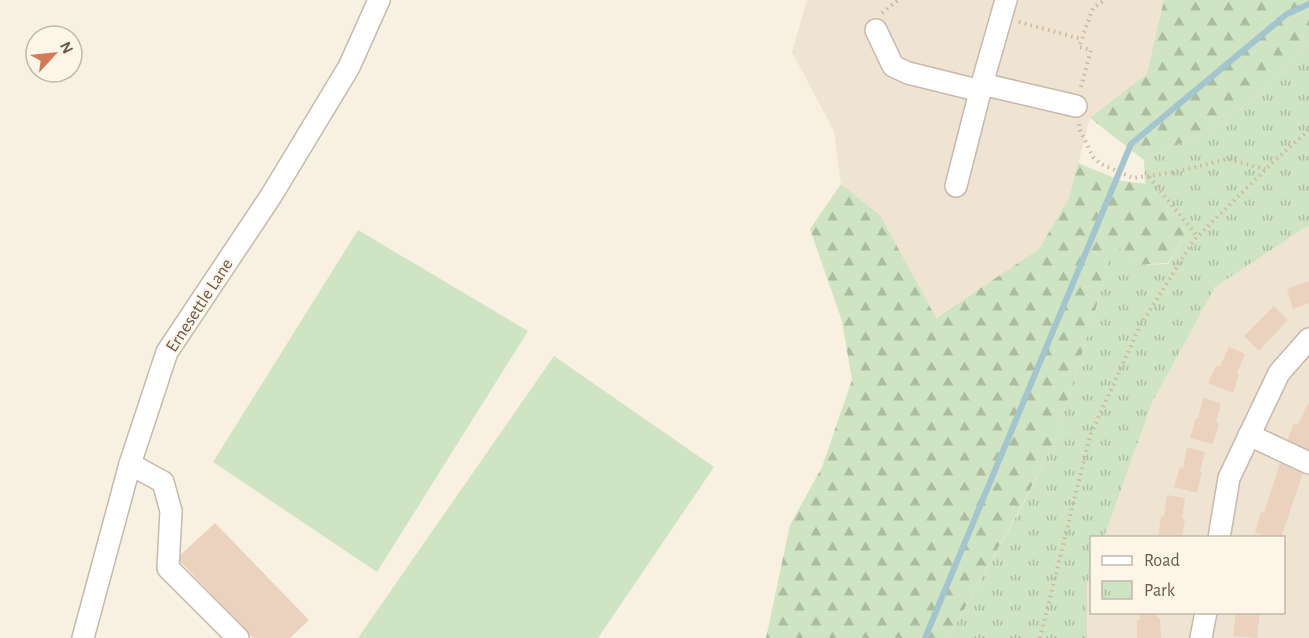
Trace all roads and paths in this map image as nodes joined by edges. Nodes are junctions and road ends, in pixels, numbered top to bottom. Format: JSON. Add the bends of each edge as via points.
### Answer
{"nodes":[{"id":1,"x":379,"y":0,"type":"edge"},
{"id":2,"x":1105,"y":0,"type":"edge"},
{"id":3,"x":1004,"y":8,"type":"edge"},
{"id":4,"x":876,"y":30,"type":"dead end"},
{"id":5,"x":1082,"y":39,"type":"junction"},
{"id":6,"x":982,"y":88,"type":"junction"},
{"id":7,"x":1076,"y":106,"type":"junction"},
{"id":8,"x":1309,"y":130,"type":"edge"},
{"id":9,"x":1266,"y":169,"type":"junction"},
{"id":10,"x":1148,"y":176,"type":"junction"},
{"id":11,"x":956,"y":186,"type":"dead end"},
{"id":12,"x":1198,"y":237,"type":"junction"},
{"id":13,"x":1309,"y":339,"type":"edge"},
{"id":14,"x":1249,"y":435,"type":"junction"},
{"id":15,"x":1309,"y":463,"type":"edge"},
{"id":16,"x":130,"y":464,"type":"junction"},
{"id":17,"x":1219,"y":536,"type":"edge"},
{"id":18,"x":1206,"y":614,"type":"edge"},
{"id":19,"x":83,"y":638,"type":"edge"},
{"id":20,"x":238,"y":638,"type":"edge"},
{"id":21,"x":1040,"y":638,"type":"edge"},
{"id":22,"x":1201,"y":638,"type":"edge"}],
"edges":[{"from":1,"to":16,"type":"street","name":"Ernesettle Lane","via":[[343,77],[271,196],[167,352]]},
{"from":2,"to":5,"type":"path","via":[[1093,8]]},
{"from":3,"to":5,"type":"path"},
{"from":3,"to":6,"type":"street"},
{"from":4,"to":6,"type":"street","via":[[893,66],[908,73]]},
{"from":5,"to":7,"type":"path","via":[[1079,47],[1091,50]]},
{"from":6,"to":7,"type":"street"},
{"from":6,"to":11,"type":"street"},
{"from":7,"to":10,"type":"path","via":[[1080,130],[1093,157],[1133,178]]},
{"from":8,"to":9,"type":"path"},
{"from":9,"to":10,"type":"path","via":[[1227,159]]},
{"from":9,"to":12,"type":"path"},
{"from":10,"to":12,"type":"path"},
{"from":12,"to":21,"type":"path","via":[[1140,326],[1090,436]]},
{"from":13,"to":14,"type":"street","via":[[1279,373]]},
{"from":14,"to":15,"type":"street"},
{"from":14,"to":17,"type":"street","via":[[1229,478]]},
{"from":16,"to":19,"type":"street","name":"Ernesettle Lane"},
{"from":16,"to":20,"type":"street","via":[[163,482],[171,511],[168,568]]},
{"from":18,"to":22,"type":"street"}]}
